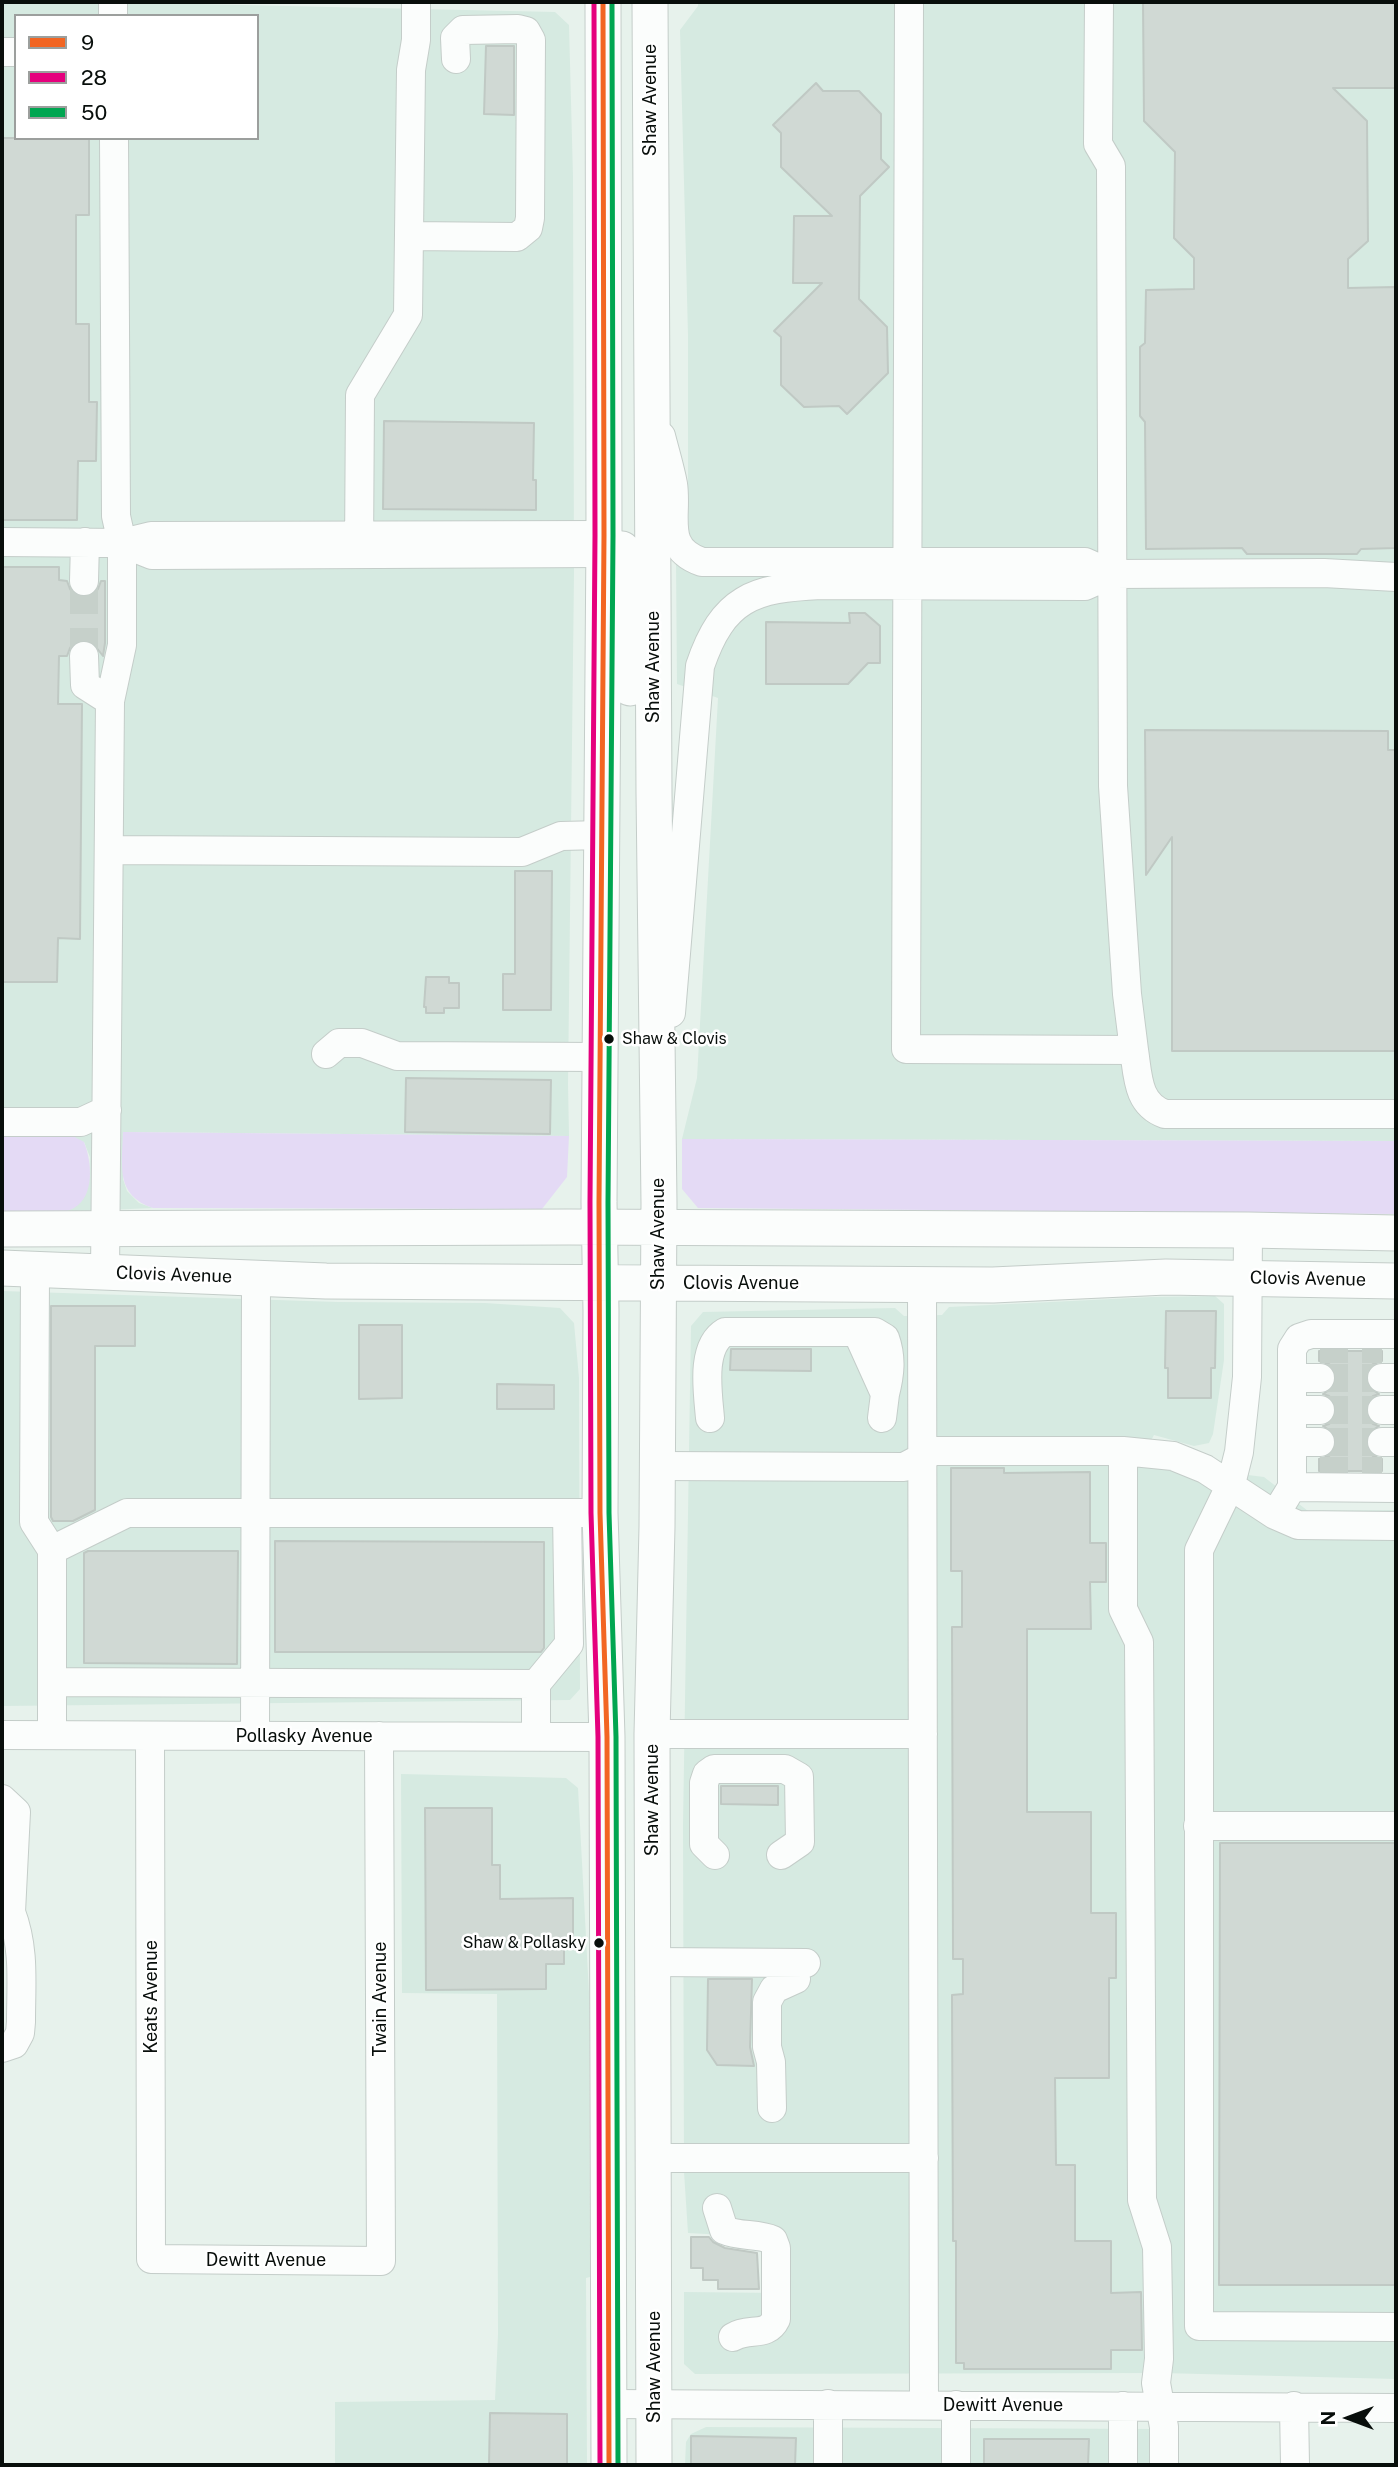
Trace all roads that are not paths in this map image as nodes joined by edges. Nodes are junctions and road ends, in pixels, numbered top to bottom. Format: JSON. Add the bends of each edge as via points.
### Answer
{"nodes":[{"id":1,"x":416,"y":2,"type":"edge"},
{"id":2,"x":603,"y":2,"type":"edge"},
{"id":3,"x":650,"y":2,"type":"edge"},
{"id":4,"x":909,"y":2,"type":"edge"},
{"id":5,"x":1098,"y":2,"type":"edge"},
{"id":6,"x":456,"y":60,"type":"dead end"},
{"id":7,"x":114,"y":140,"type":"edge"},
{"id":8,"x":409,"y":236,"type":"junction"},
{"id":9,"x":651,"y":399,"type":"junction"},
{"id":10,"x":2,"y":542,"type":"edge"},
{"id":11,"x":85,"y":542,"type":"junction"},
{"id":12,"x":122,"y":543,"type":"junction"},
{"id":13,"x":604,"y":544,"type":"junction"},
{"id":14,"x":359,"y":545,"type":"junction"},
{"id":15,"x":908,"y":574,"type":"junction"},
{"id":16,"x":1112,"y":574,"type":"junction"},
{"id":17,"x":1396,"y":577,"type":"edge"},
{"id":18,"x":85,"y":581,"type":"tunnel mouth"},
{"id":19,"x":84,"y":656,"type":"tunnel mouth"},
{"id":20,"x":110,"y":701,"type":"junction"},
{"id":21,"x":654,"y":793,"type":"junction"},
{"id":22,"x":602,"y":835,"type":"junction"},
{"id":23,"x":109,"y":850,"type":"junction"},
{"id":24,"x":1134,"y":1050,"type":"junction"},
{"id":25,"x":326,"y":1054,"type":"dead end"},
{"id":26,"x":600,"y":1057,"type":"junction"},
{"id":27,"x":107,"y":1110,"type":"junction"},
{"id":28,"x":1396,"y":1114,"type":"edge"},
{"id":29,"x":2,"y":1122,"type":"edge"},
{"id":30,"x":659,"y":1153,"type":"junction"},
{"id":31,"x":600,"y":1227,"type":"junction"},
{"id":32,"x":659,"y":1228,"type":"junction"},
{"id":33,"x":2,"y":1229,"type":"edge"},
{"id":34,"x":106,"y":1230,"type":"junction"},
{"id":35,"x":1248,"y":1230,"type":"junction"},
{"id":36,"x":1396,"y":1233,"type":"edge"},
{"id":37,"x":18,"y":1269,"type":"edge"},
{"id":38,"x":105,"y":1273,"type":"junction"},
{"id":39,"x":1247,"y":1278,"type":"junction"},
{"id":40,"x":256,"y":1279,"type":"junction"},
{"id":41,"x":600,"y":1281,"type":"junction"},
{"id":42,"x":1396,"y":1281,"type":"edge"},
{"id":43,"x":658,"y":1282,"type":"junction"},
{"id":44,"x":922,"y":1284,"type":"junction"},
{"id":45,"x":1392,"y":1344,"type":"edge"},
{"id":46,"x":1292,"y":1349,"type":"junction"},
{"id":47,"x":1320,"y":1349,"type":"tunnel mouth"},
{"id":48,"x":1292,"y":1378,"type":"junction"},
{"id":49,"x":1320,"y":1378,"type":"tunnel mouth"},
{"id":50,"x":884,"y":1406,"type":"dead end"},
{"id":51,"x":1292,"y":1410,"type":"junction"},
{"id":52,"x":1320,"y":1410,"type":"tunnel mouth"},
{"id":53,"x":710,"y":1418,"type":"dead end"},
{"id":54,"x":1292,"y":1442,"type":"junction"},
{"id":55,"x":1320,"y":1442,"type":"tunnel mouth"},
{"id":56,"x":1123,"y":1451,"type":"junction"},
{"id":57,"x":922,"y":1458,"type":"junction"},
{"id":58,"x":657,"y":1466,"type":"junction"},
{"id":59,"x":1320,"y":1471,"type":"tunnel mouth"},
{"id":60,"x":1392,"y":1477,"type":"edge"},
{"id":61,"x":1292,"y":1479,"type":"junction"},
{"id":62,"x":1231,"y":1484,"type":"junction"},
{"id":63,"x":256,"y":1513,"type":"junction"},
{"id":64,"x":584,"y":1513,"type":"junction"},
{"id":65,"x":1275,"y":1515,"type":"junction"},
{"id":66,"x":1396,"y":1527,"type":"edge"},
{"id":67,"x":52,"y":1550,"type":"junction"},
{"id":68,"x":53,"y":1682,"type":"junction"},
{"id":69,"x":255,"y":1682,"type":"junction"},
{"id":70,"x":536,"y":1684,"type":"junction"},
{"id":71,"x":652,"y":1734,"type":"junction"},
{"id":72,"x":923,"y":1734,"type":"junction"},
{"id":73,"x":2,"y":1735,"type":"edge"},
{"id":74,"x":52,"y":1735,"type":"junction"},
{"id":75,"x":150,"y":1735,"type":"junction"},
{"id":76,"x":255,"y":1736,"type":"junction"},
{"id":77,"x":379,"y":1736,"type":"junction"},
{"id":78,"x":536,"y":1736,"type":"junction"},
{"id":79,"x":607,"y":1737,"type":"junction"},
{"id":80,"x":2,"y":1799,"type":"edge"},
{"id":81,"x":1198,"y":1826,"type":"junction"},
{"id":82,"x":1396,"y":1826,"type":"edge"},
{"id":83,"x":715,"y":1855,"type":"dead end"},
{"id":84,"x":781,"y":1855,"type":"dead end"},
{"id":85,"x":6,"y":1915,"type":"edge"},
{"id":86,"x":652,"y":1962,"type":"junction"},
{"id":87,"x":2,"y":2048,"type":"edge"},
{"id":88,"x":772,"y":2108,"type":"dead end"},
{"id":89,"x":653,"y":2158,"type":"junction"},
{"id":90,"x":924,"y":2158,"type":"junction"},
{"id":91,"x":717,"y":2208,"type":"dead end"},
{"id":92,"x":151,"y":2259,"type":"joint"},
{"id":93,"x":381,"y":2261,"type":"joint"},
{"id":94,"x":1199,"y":2326,"type":"junction"},
{"id":95,"x":1396,"y":2327,"type":"edge"},
{"id":96,"x":733,"y":2337,"type":"dead end"},
{"id":97,"x":1158,"y":2359,"type":"junction"},
{"id":98,"x":654,"y":2403,"type":"junction"},
{"id":99,"x":609,"y":2404,"type":"junction"},
{"id":100,"x":828,"y":2404,"type":"junction"},
{"id":101,"x":925,"y":2404,"type":"junction"},
{"id":102,"x":956,"y":2405,"type":"junction"},
{"id":103,"x":1123,"y":2406,"type":"junction"},
{"id":104,"x":1159,"y":2406,"type":"junction"},
{"id":105,"x":1294,"y":2406,"type":"junction"},
{"id":106,"x":1396,"y":2407,"type":"edge"},
{"id":107,"x":609,"y":2465,"type":"edge"},
{"id":108,"x":654,"y":2465,"type":"edge"},
{"id":109,"x":828,"y":2465,"type":"edge"},
{"id":110,"x":956,"y":2465,"type":"edge"},
{"id":111,"x":1123,"y":2465,"type":"edge"},
{"id":112,"x":1164,"y":2465,"type":"edge"},
{"id":113,"x":1295,"y":2465,"type":"edge"}],
"edges":[{"from":1,"to":8,"type":"street"},
{"from":2,"to":13,"type":"main road"},
{"from":3,"to":9,"type":"main road","name":"Shaw Avenue"},
{"from":4,"to":15,"type":"street"},
{"from":5,"to":16,"type":"street","via":[[1098,144],[1111,166]]},
{"from":6,"to":8,"type":"street","via":[[455,38],[463,30],[518,29],[526,31],[531,40],[528,228],[517,237]]},
{"from":7,"to":12,"type":"street","via":[[116,516]]},
{"from":8,"to":14,"type":"street","via":[[408,315],[360,395]]},
{"from":9,"to":15,"type":"street","via":[[673,485],[674,534],[691,559]]},
{"from":9,"to":21,"type":"main road","name":"Shaw Avenue"},
{"from":10,"to":11,"type":"street"},
{"from":11,"to":12,"type":"street"},
{"from":11,"to":18,"type":"street"},
{"from":12,"to":14,"type":"street","via":[[151,536]]},
{"from":12,"to":20,"type":"street","via":[[121,645]]},
{"from":13,"to":14,"type":"street"},
{"from":13,"to":21,"type":"main road","via":[[616,543],[626,560],[630,714]]},
{"from":13,"to":22,"type":"main road"},
{"from":15,"to":16,"type":"street","via":[[1085,562]]},
{"from":15,"to":24,"type":"street","via":[[906,1049]]},
{"from":15,"to":30,"type":"street","via":[[781,587],[750,596],[719,624],[708,642],[697,695]]},
{"from":16,"to":17,"type":"street"},
{"from":16,"to":24,"type":"street","via":[[1115,840]]},
{"from":19,"to":20,"type":"street","via":[[85,685]]},
{"from":20,"to":23,"type":"street"},
{"from":21,"to":30,"type":"main road","name":"Shaw Avenue"},
{"from":22,"to":23,"type":"street","via":[[561,836],[522,852]]},
{"from":22,"to":26,"type":"main road"},
{"from":23,"to":27,"type":"street"},
{"from":24,"to":28,"type":"street","via":[[1143,1098],[1165,1114]]},
{"from":25,"to":26,"type":"street","via":[[339,1044],[362,1044],[397,1056]]},
{"from":26,"to":31,"type":"main road"},
{"from":27,"to":29,"type":"street","via":[[81,1122]]},
{"from":27,"to":34,"type":"street"},
{"from":30,"to":32,"type":"main road","name":"Shaw Avenue"},
{"from":31,"to":32,"type":"main road"},
{"from":31,"to":34,"type":"main road"},
{"from":31,"to":41,"type":"main road"},
{"from":32,"to":35,"type":"main road"},
{"from":32,"to":43,"type":"main road","name":"Shaw Avenue"},
{"from":33,"to":34,"type":"main road"},
{"from":34,"to":38,"type":"street"},
{"from":35,"to":36,"type":"main road"},
{"from":35,"to":39,"type":"street"},
{"from":37,"to":38,"type":"main road","name":"Clovis Avenue"},
{"from":37,"to":67,"type":"street","via":[[34,1522]]},
{"from":38,"to":40,"type":"main road","name":"Clovis Avenue"},
{"from":39,"to":42,"type":"main road","name":"Clovis Avenue"},
{"from":39,"to":44,"type":"main road","name":"Clovis Avenue"},
{"from":39,"to":62,"type":"street","via":[[1247,1377]]},
{"from":40,"to":41,"type":"main road","name":"Clovis Avenue"},
{"from":40,"to":63,"type":"street"},
{"from":41,"to":43,"type":"main road","name":"Clovis Avenue"},
{"from":41,"to":64,"type":"main road"},
{"from":43,"to":44,"type":"main road","name":"Clovis Avenue"},
{"from":43,"to":58,"type":"main road","name":"Shaw Avenue"},
{"from":44,"to":57,"type":"street"},
{"from":45,"to":46,"type":"street","via":[[1311,1334],[1299,1338]]},
{"from":46,"to":47,"type":"street"},
{"from":46,"to":48,"type":"street"},
{"from":48,"to":49,"type":"street"},
{"from":48,"to":51,"type":"street"},
{"from":50,"to":53,"type":"street","via":[[857,1332],[725,1332],[716,1337],[709,1353]]},
{"from":51,"to":52,"type":"street"},
{"from":51,"to":54,"type":"street"},
{"from":54,"to":55,"type":"street"},
{"from":54,"to":61,"type":"street"},
{"from":56,"to":57,"type":"street","via":[[934,1451]]},
{"from":56,"to":62,"type":"street","via":[[1172,1456]]},
{"from":56,"to":97,"type":"street","via":[[1123,1609],[1139,1642],[1142,2200],[1157,2247]]},
{"from":57,"to":58,"type":"street","via":[[904,1467]]},
{"from":57,"to":72,"type":"street"},
{"from":58,"to":71,"type":"main road","name":"Shaw Avenue"},
{"from":59,"to":61,"type":"street"},
{"from":60,"to":61,"type":"street"},
{"from":61,"to":65,"type":"street"},
{"from":62,"to":65,"type":"street"},
{"from":62,"to":81,"type":"street","via":[[1199,1550]]},
{"from":63,"to":64,"type":"street"},
{"from":63,"to":67,"type":"street","via":[[127,1513]]},
{"from":63,"to":69,"type":"street"},
{"from":64,"to":70,"type":"street","via":[[569,1644]]},
{"from":64,"to":71,"type":"main road","via":[[626,1599],[630,1717],[635,1727]]},
{"from":64,"to":79,"type":"main road"},
{"from":65,"to":66,"type":"street","via":[[1312,1526]]},
{"from":67,"to":68,"type":"street"},
{"from":68,"to":69,"type":"street"},
{"from":68,"to":74,"type":"street"},
{"from":69,"to":70,"type":"street"},
{"from":69,"to":76,"type":"street"},
{"from":70,"to":78,"type":"street"},
{"from":71,"to":72,"type":"street"},
{"from":71,"to":86,"type":"main road","name":"Shaw Avenue"},
{"from":72,"to":90,"type":"street"},
{"from":73,"to":74,"type":"street","name":"Pollasky Avenue"},
{"from":74,"to":75,"type":"street","name":"Pollasky Avenue"},
{"from":75,"to":76,"type":"street","name":"Pollasky Avenue"},
{"from":75,"to":92,"type":"street","name":"Keats Avenue"},
{"from":76,"to":77,"type":"street","name":"Pollasky Avenue"},
{"from":77,"to":78,"type":"street","name":"Pollasky Avenue"},
{"from":77,"to":93,"type":"street","name":"Twain Avenue"},
{"from":78,"to":79,"type":"street","name":"Pollasky Avenue"},
{"from":79,"to":86,"type":"main road","via":[[624,1740],[632,1750],[631,1942]]},
{"from":79,"to":99,"type":"main road"},
{"from":80,"to":85,"type":"street","via":[[16,1812]]},
{"from":81,"to":82,"type":"street"},
{"from":81,"to":94,"type":"street"},
{"from":83,"to":84,"type":"street","via":[[704,1844],[707,1774],[714,1769],[785,1769],[799,1777],[800,1842]]},
{"from":85,"to":87,"type":"street","via":[[22,1950],[21,2022],[14,2044]]},
{"from":86,"to":88,"type":"street","via":[[801,1971],[774,1989],[767,2002]]},
{"from":86,"to":89,"type":"main road","name":"Shaw Avenue"},
{"from":89,"to":90,"type":"street"},
{"from":89,"to":98,"type":"main road","name":"Shaw Avenue"},
{"from":90,"to":101,"type":"street"},
{"from":91,"to":96,"type":"street","via":[[724,2230],[734,2235],[762,2235],[773,2240],[776,2248],[776,2319],[764,2332],[742,2332]]},
{"from":92,"to":93,"type":"street","name":"Dewitt Avenue"},
{"from":94,"to":95,"type":"street"},
{"from":94,"to":97,"type":"street"},
{"from":97,"to":104,"type":"street"},
{"from":98,"to":99,"type":"street","name":"Dewitt Avenue"},
{"from":98,"to":100,"type":"street","name":"Dewitt Avenue"},
{"from":98,"to":108,"type":"main road","name":"Shaw Avenue"},
{"from":99,"to":107,"type":"main road"},
{"from":100,"to":101,"type":"street","name":"Dewitt Avenue"},
{"from":100,"to":109,"type":"street"},
{"from":101,"to":102,"type":"street","name":"Dewitt Avenue"},
{"from":102,"to":103,"type":"street","name":"Dewitt Avenue"},
{"from":102,"to":110,"type":"street"},
{"from":103,"to":104,"type":"street","name":"Dewitt Avenue"},
{"from":103,"to":111,"type":"street"},
{"from":104,"to":105,"type":"street","name":"Dewitt Avenue"},
{"from":104,"to":112,"type":"street"},
{"from":105,"to":106,"type":"street","name":"Dewitt Avenue"},
{"from":105,"to":113,"type":"street"}]}
